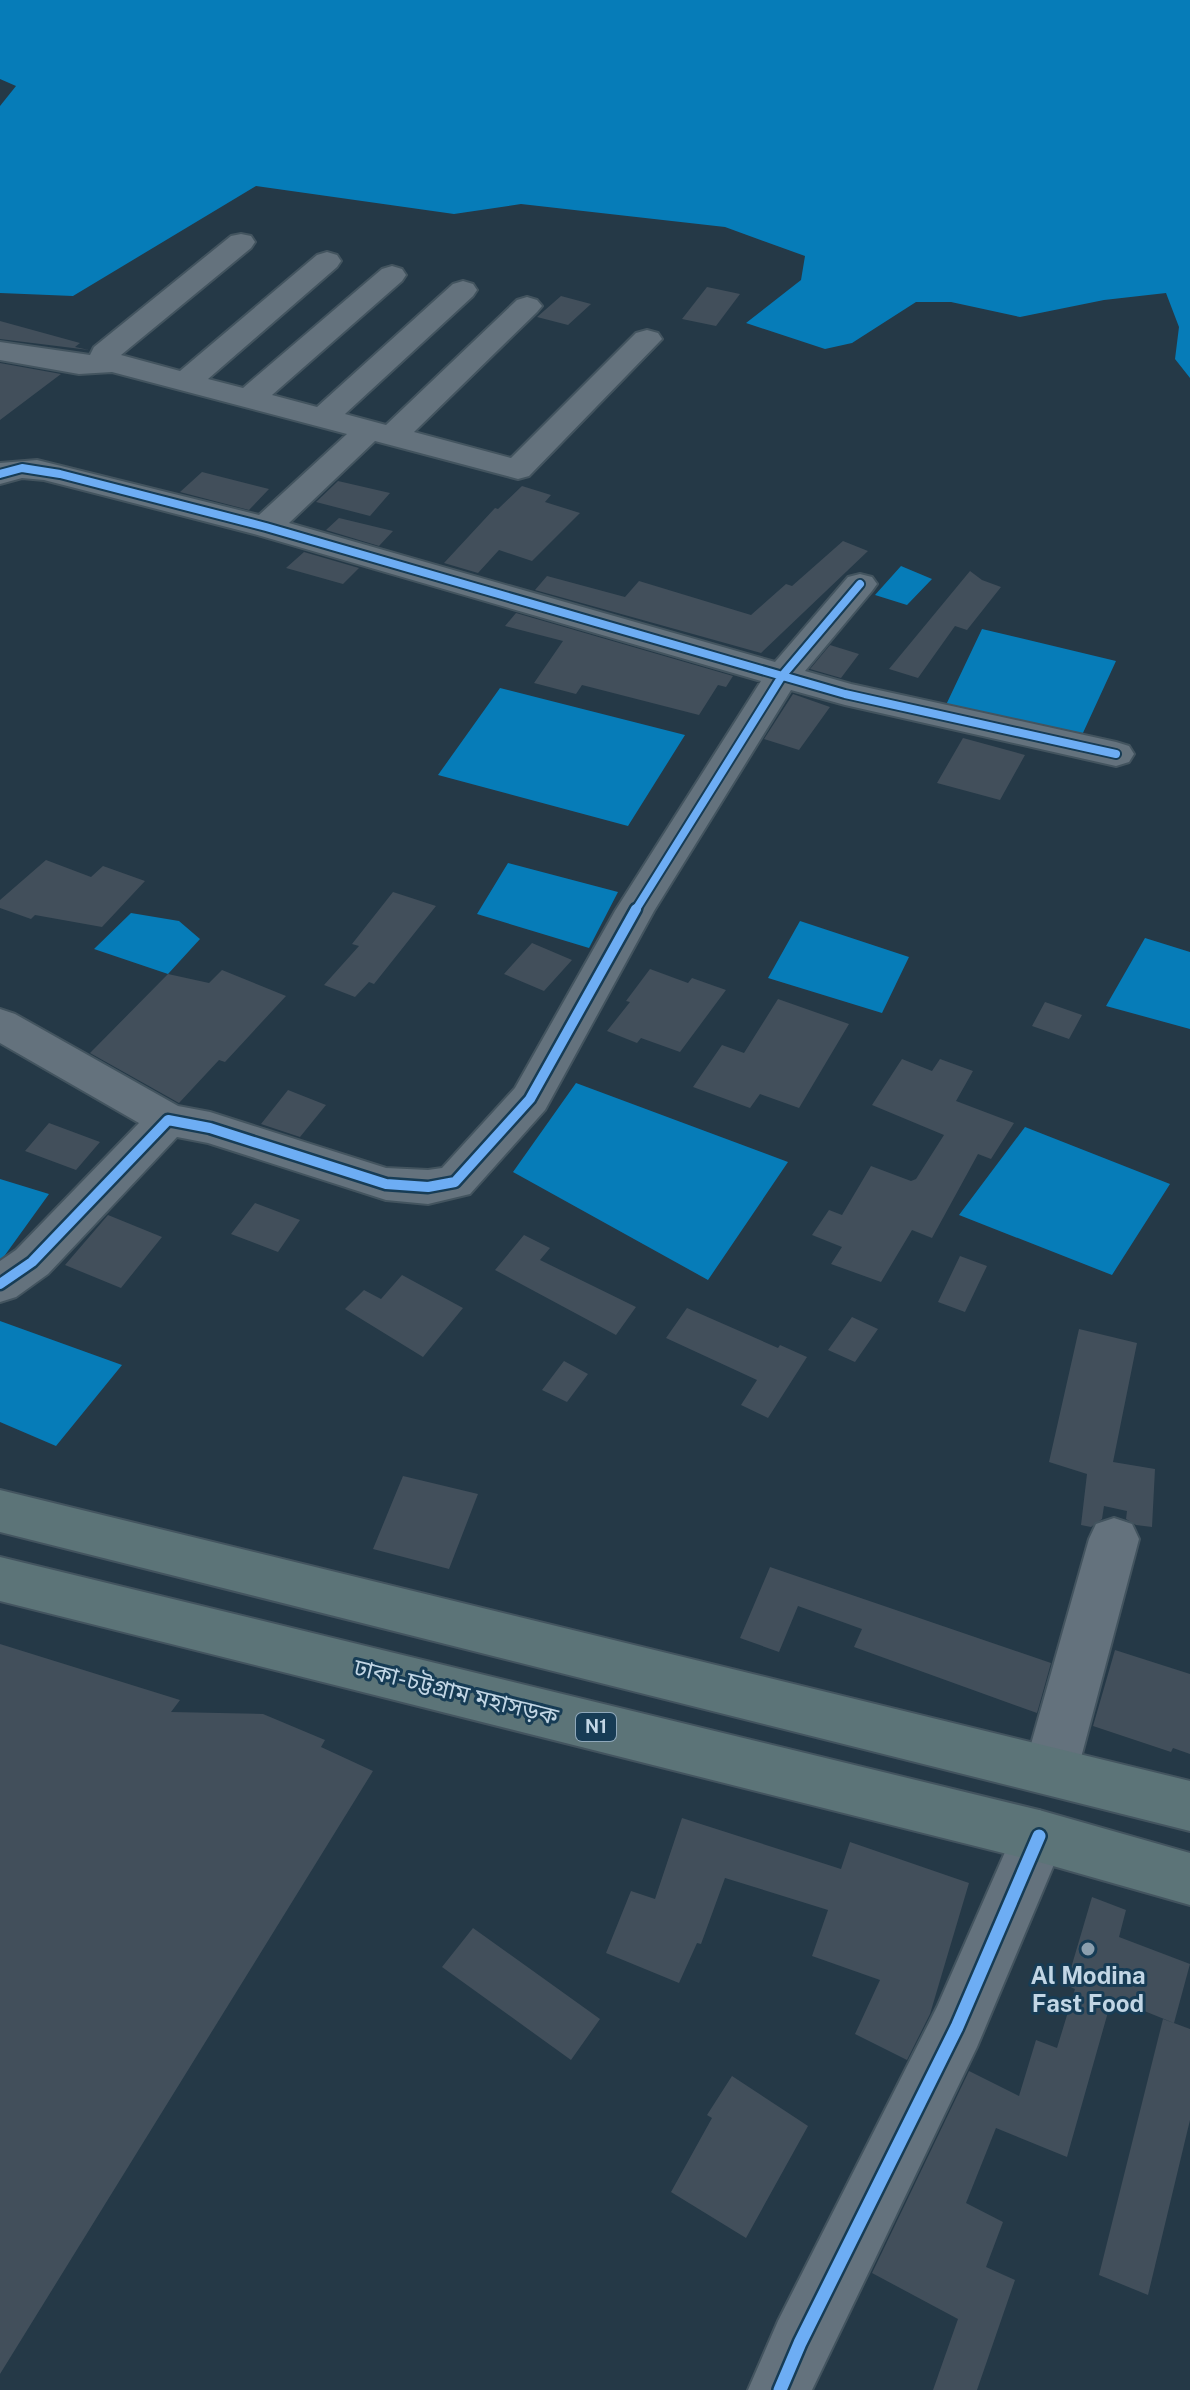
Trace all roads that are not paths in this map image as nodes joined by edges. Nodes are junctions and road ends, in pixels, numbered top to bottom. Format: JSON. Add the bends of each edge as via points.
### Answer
{"nodes":[{"id":1,"x":241,"y":242,"type":"dead end"},
{"id":2,"x":327,"y":261,"type":"dead end"},
{"id":3,"x":392,"y":275,"type":"dead end"},
{"id":4,"x":463,"y":290,"type":"dead end"},
{"id":5,"x":527,"y":306,"type":"dead end"},
{"id":6,"x":647,"y":339,"type":"dead end"},
{"id":7,"x":0,"y":351,"type":"edge"},
{"id":8,"x":112,"y":363,"type":"junction"},
{"id":9,"x":186,"y":382,"type":"junction"},
{"id":10,"x":249,"y":399,"type":"junction"},
{"id":11,"x":322,"y":419,"type":"junction"},
{"id":12,"x":379,"y":434,"type":"junction"},
{"id":13,"x":0,"y":474,"type":"edge"},
{"id":14,"x":266,"y":527,"type":"junction"},
{"id":15,"x":860,"y":584,"type":"dead end"},
{"id":16,"x":782,"y":676,"type":"junction"},
{"id":17,"x":1116,"y":754,"type":"dead end"},
{"id":18,"x":0,"y":1024,"type":"edge"},
{"id":19,"x":168,"y":1120,"type":"junction"},
{"id":20,"x":0,"y":1284,"type":"edge"},
{"id":21,"x":0,"y":1511,"type":"edge"},
{"id":22,"x":1114,"y":1539,"type":"dead end"},
{"id":23,"x":0,"y":1579,"type":"edge"},
{"id":24,"x":1051,"y":1769,"type":"junction"},
{"id":25,"x":1190,"y":1806,"type":"edge"},
{"id":26,"x":1039,"y":1836,"type":"junction"},
{"id":27,"x":1190,"y":1879,"type":"edge"},
{"id":28,"x":780,"y":2390,"type":"edge"}],
"edges":[{"from":1,"to":8,"type":"street","via":[[105,353]]},
{"from":2,"to":9,"type":"street"},
{"from":3,"to":10,"type":"street"},
{"from":4,"to":11,"type":"street"},
{"from":5,"to":12,"type":"street"},
{"from":6,"to":12,"type":"street","via":[[523,468]]},
{"from":7,"to":8,"type":"street","via":[[79,365]]},
{"from":8,"to":9,"type":"street"},
{"from":9,"to":10,"type":"street"},
{"from":10,"to":11,"type":"street"},
{"from":11,"to":12,"type":"street"},
{"from":12,"to":14,"type":"street"},
{"from":13,"to":14,"type":"street","via":[[29,467]]},
{"from":14,"to":16,"type":"street"},
{"from":15,"to":16,"type":"street"},
{"from":16,"to":17,"type":"street"},
{"from":16,"to":19,"type":"street","via":[[635,911],[530,1099],[455,1182],[428,1187],[386,1184],[210,1128]]},
{"from":18,"to":19,"type":"street"},
{"from":19,"to":20,"type":"street","via":[[32,1262]]},
{"from":21,"to":24,"type":"highway"},
{"from":22,"to":24,"type":"street"},
{"from":23,"to":26,"type":"highway","name":"ঢাকা-চট্টগ্রাম মহাসড়ক","number":"N1"},
{"from":24,"to":25,"type":"highway"},
{"from":26,"to":27,"type":"highway","name":"ঢাকা-চট্টগ্রাম মহাসড়ক","number":"N1"},
{"from":26,"to":28,"type":"street","via":[[957,2027]]}]}
